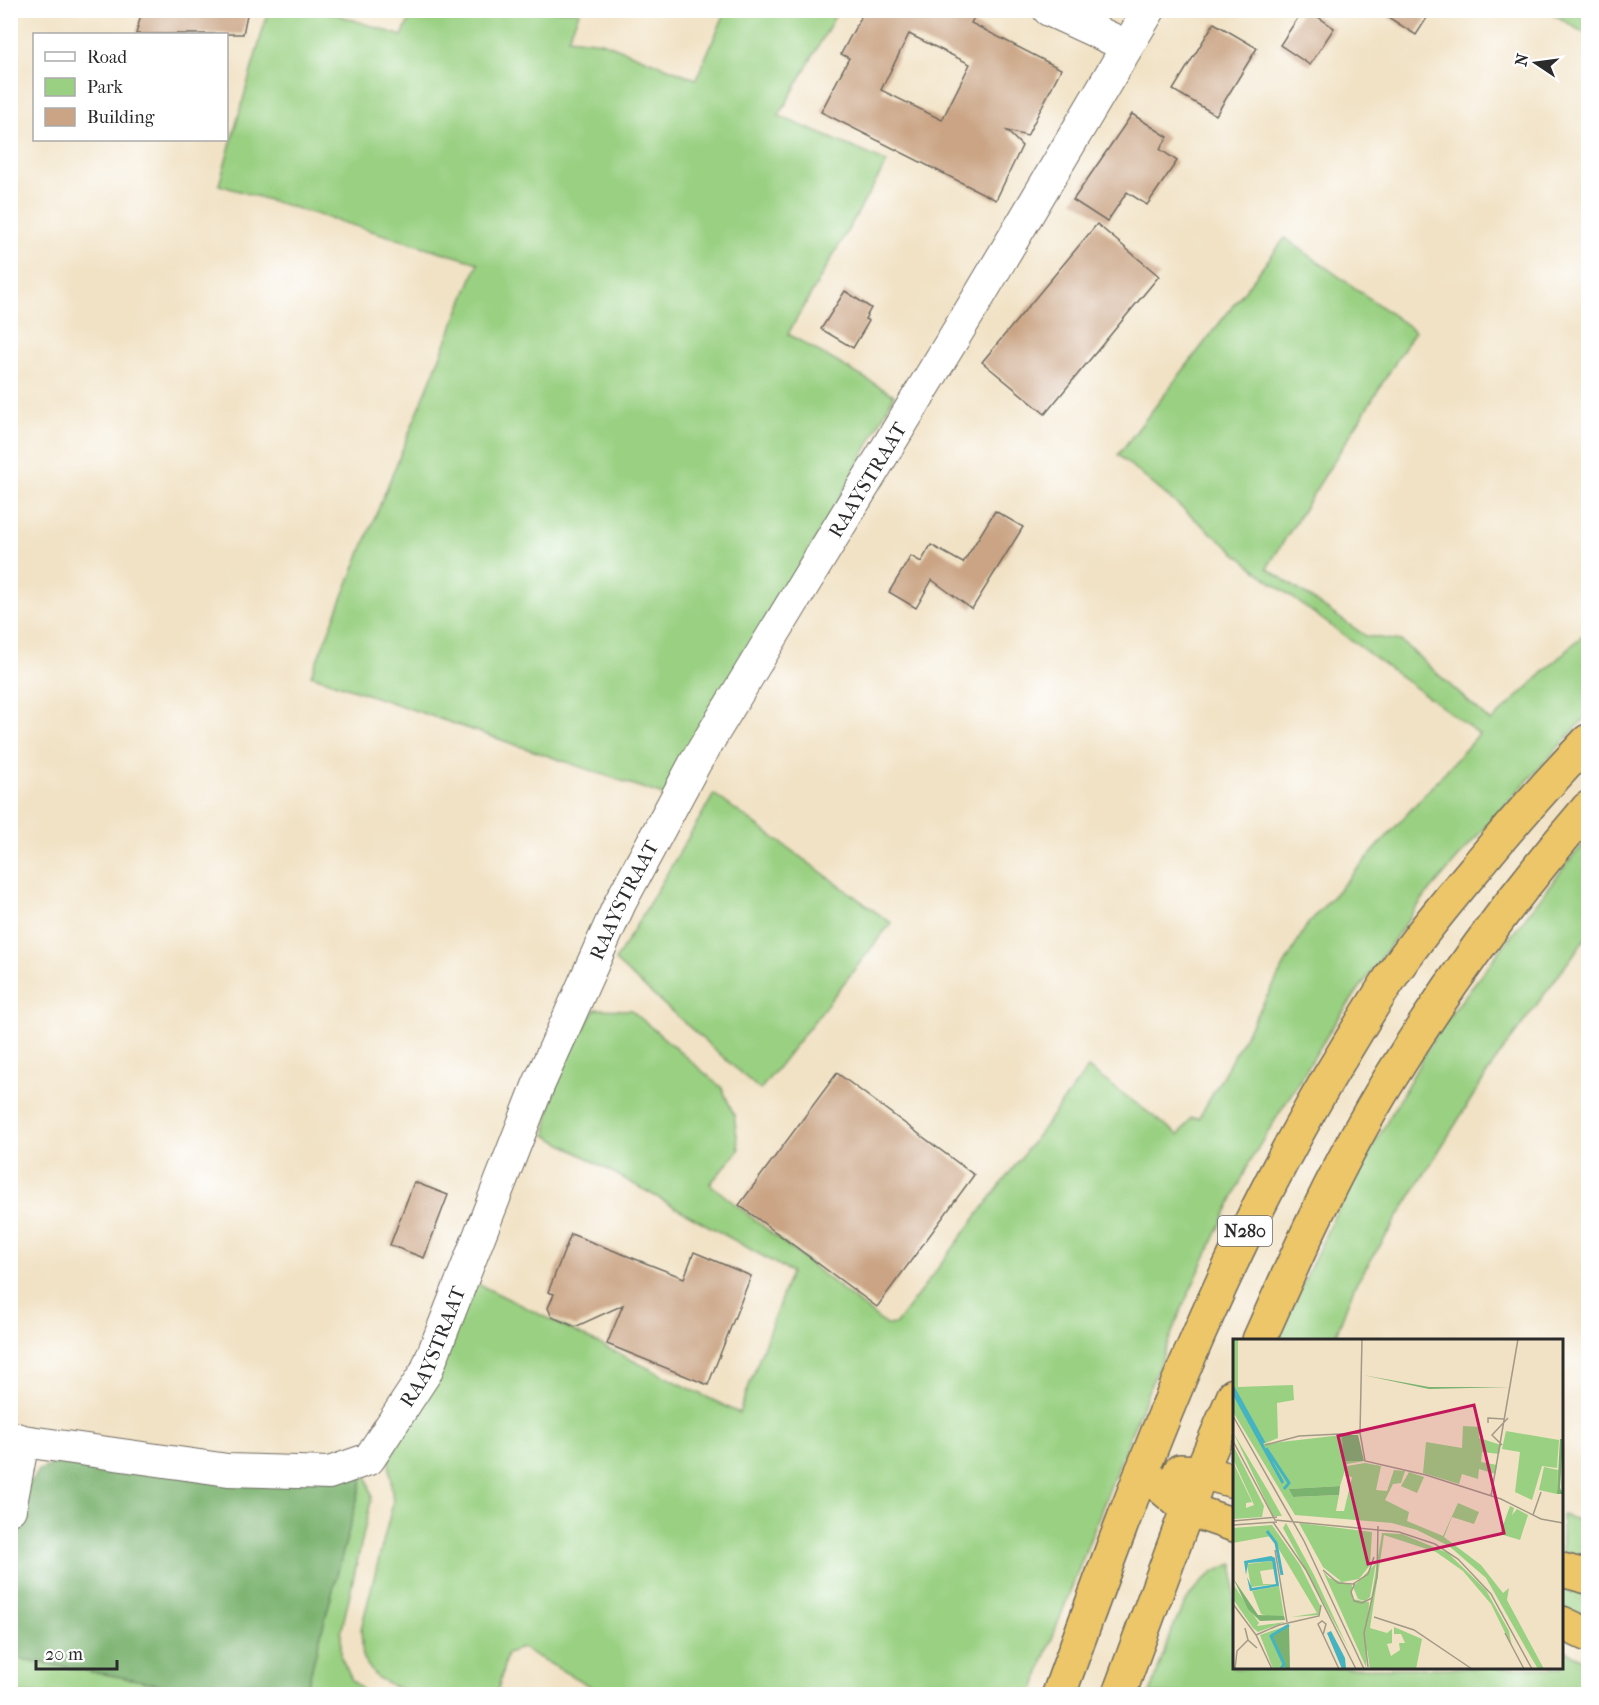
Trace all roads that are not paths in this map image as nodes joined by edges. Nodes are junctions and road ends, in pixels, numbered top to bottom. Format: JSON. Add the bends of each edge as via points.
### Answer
{"nodes":[{"id":1,"x":1050,"y":10,"type":"edge"},
{"id":2,"x":1149,"y":10,"type":"edge"},
{"id":3,"x":1127,"y":46,"type":"junction"},
{"id":4,"x":1588,"y":741,"type":"edge"},
{"id":5,"x":1588,"y":808,"type":"edge"},
{"id":6,"x":1260,"y":1339,"type":"edge"},
{"id":7,"x":1233,"y":1397,"type":"edge"},
{"id":8,"x":17,"y":1439,"type":"edge"},
{"id":9,"x":1142,"y":1471,"type":"junction"},
{"id":10,"x":1201,"y":1472,"type":"junction"},
{"id":11,"x":1233,"y":1480,"type":"edge"},
{"id":12,"x":10,"y":1509,"type":"edge"},
{"id":13,"x":1187,"y":1509,"type":"junction"},
{"id":14,"x":1233,"y":1525,"type":"edge"},
{"id":15,"x":1563,"y":1570,"type":"edge"},
{"id":16,"x":1588,"y":1577,"type":"edge"},
{"id":17,"x":1563,"y":1623,"type":"edge"},
{"id":18,"x":1588,"y":1635,"type":"edge"},
{"id":19,"x":1059,"y":1695,"type":"edge"},
{"id":20,"x":1119,"y":1695,"type":"edge"}],
"edges":[{"from":1,"to":3,"type":"street"},
{"from":2,"to":3,"type":"street","name":"RAAYSTRAAT"},
{"from":3,"to":8,"type":"street","name":"RAAYSTRAAT","via":[[690,773],[620,903],[538,1086],[426,1372],[369,1459],[329,1473],[228,1470]]},
{"from":4,"to":9,"type":"highway","number":"N280","via":[[1515,820],[1399,964],[1316,1097],[1234,1254]]},
{"from":5,"to":6,"type":"highway","number":"N280","via":[[1488,934],[1388,1081],[1304,1239]]},
{"from":7,"to":10,"type":"highway"},
{"from":8,"to":12,"type":"street","name":"RAAYSTRAAT"},
{"from":9,"to":10,"type":"highway"},
{"from":9,"to":13,"type":"highway"},
{"from":9,"to":19,"type":"highway","number":"N280"},
{"from":10,"to":11,"type":"highway"},
{"from":10,"to":13,"type":"highway"},
{"from":13,"to":14,"type":"highway"},
{"from":13,"to":20,"type":"highway"},
{"from":15,"to":16,"type":"highway"},
{"from":17,"to":18,"type":"highway"}]}
